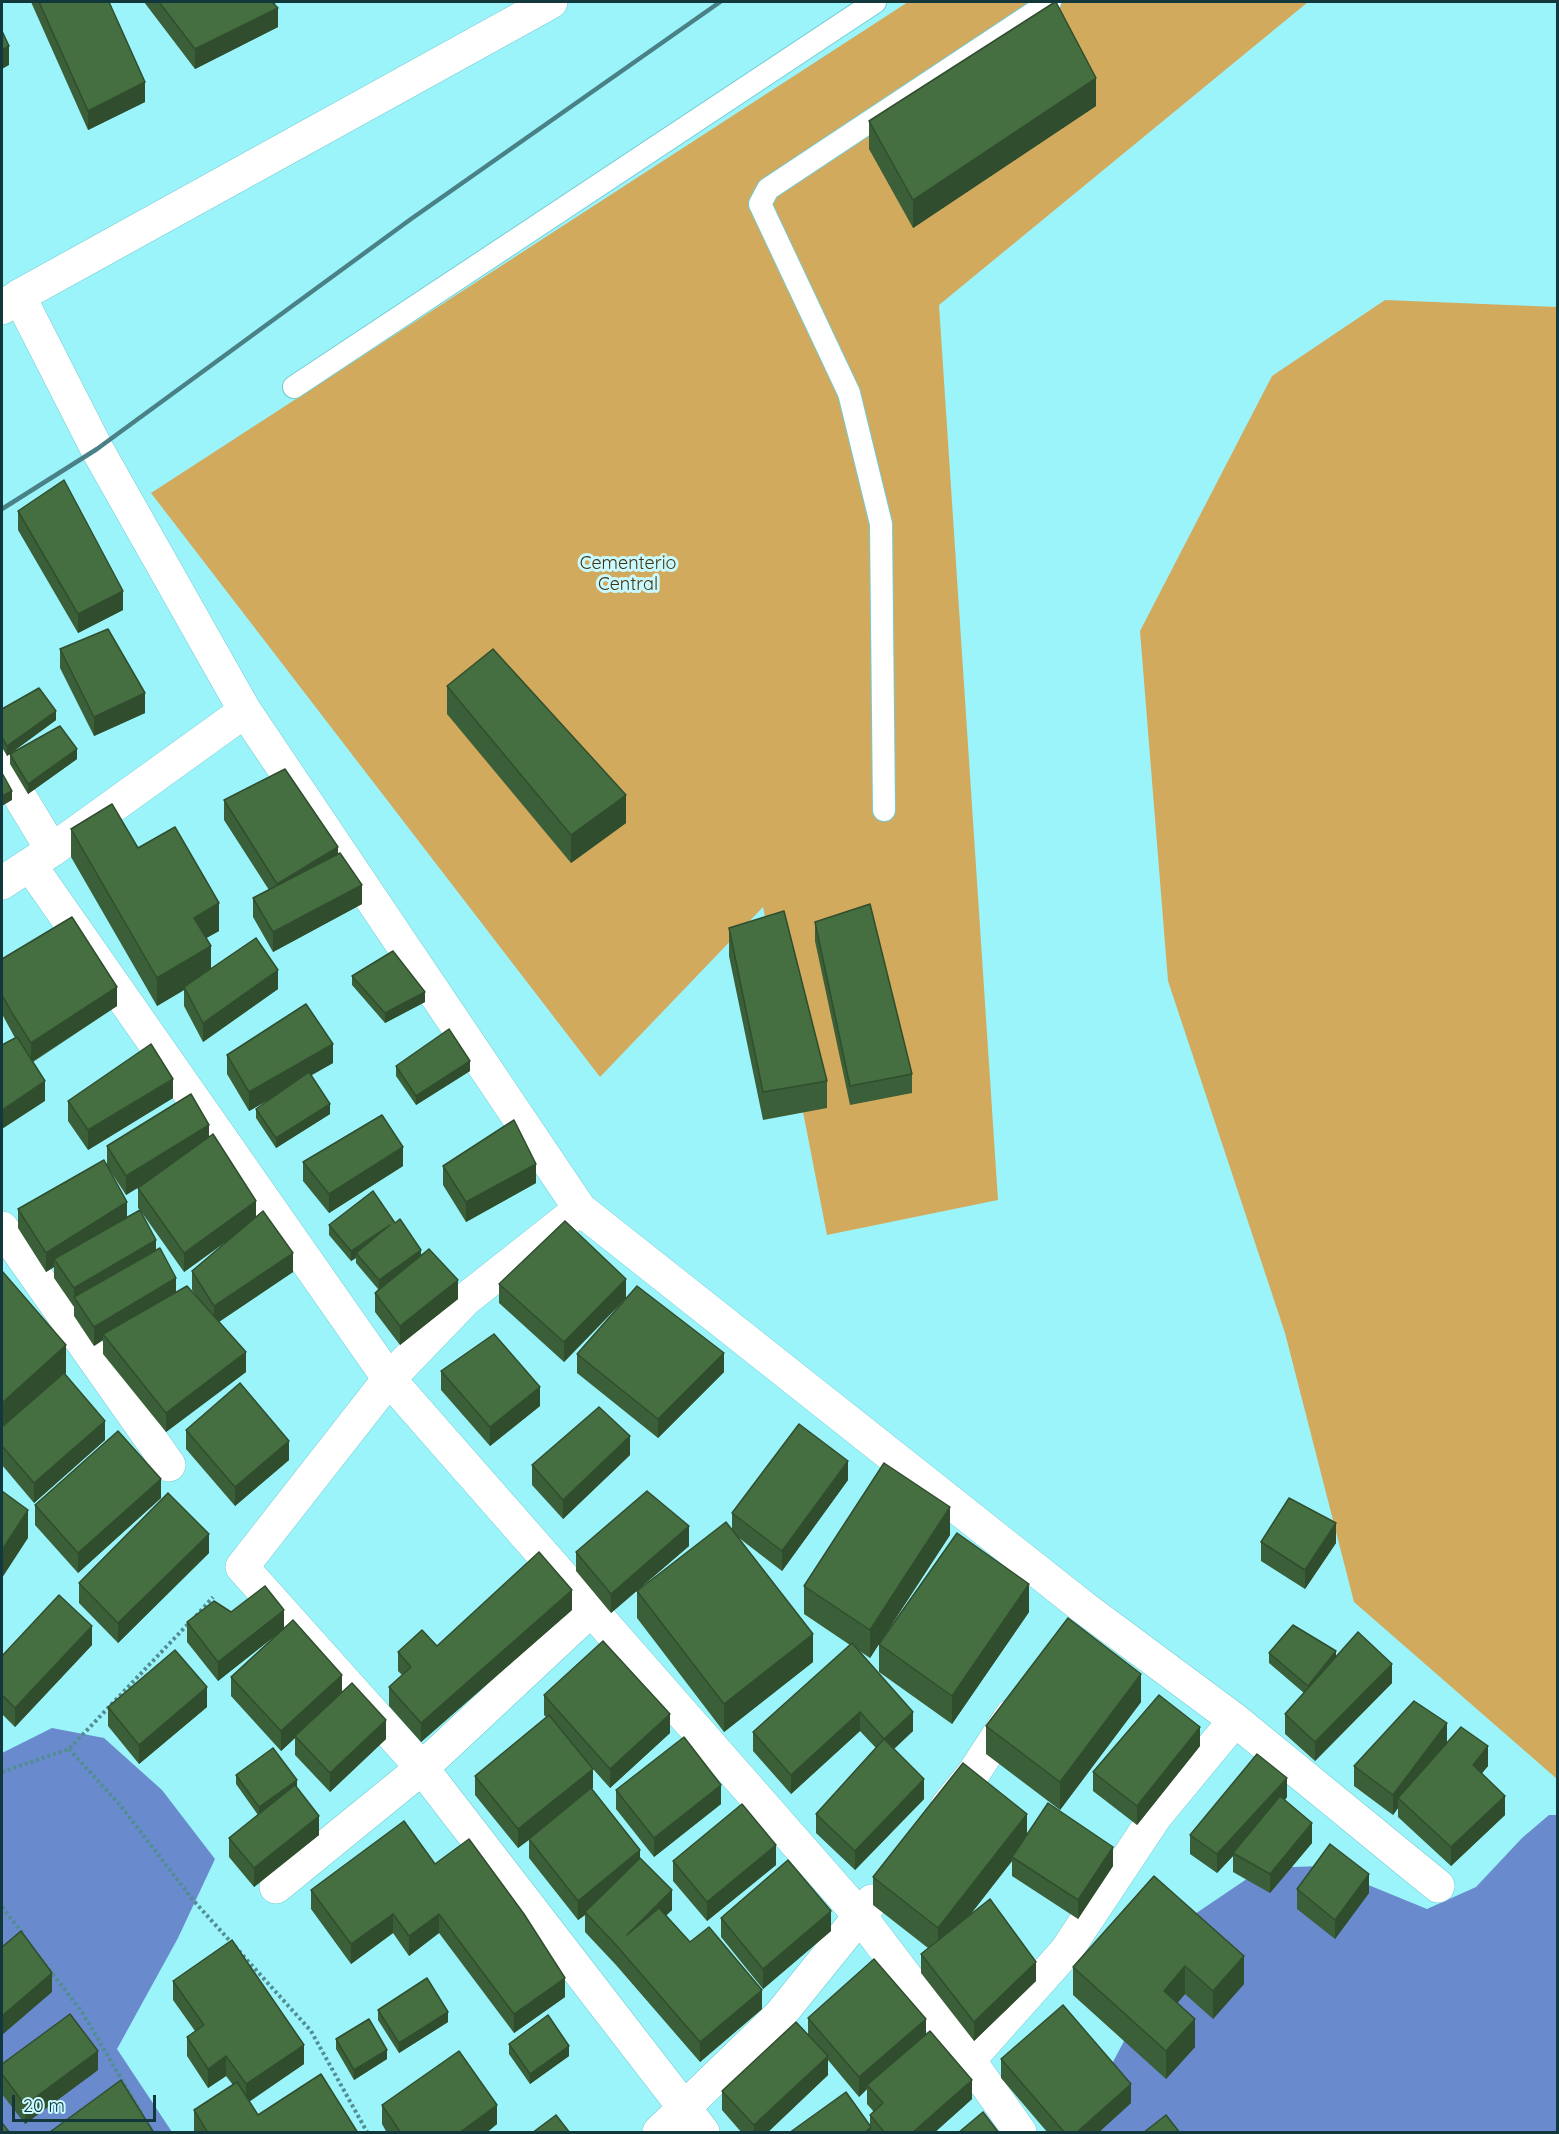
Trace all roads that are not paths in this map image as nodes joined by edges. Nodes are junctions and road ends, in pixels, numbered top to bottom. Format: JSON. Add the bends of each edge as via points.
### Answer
{"nodes":[{"id":1,"x":551,"y":2,"type":"edge"},
{"id":2,"x":875,"y":2,"type":"edge"},
{"id":3,"x":1050,"y":2,"type":"edge"},
{"id":4,"x":10,"y":302,"type":"edge"},
{"id":5,"x":294,"y":387,"type":"dead end"},
{"id":6,"x":245,"y":711,"type":"junction"},
{"id":7,"x":2,"y":768,"type":"edge"},
{"id":8,"x":884,"y":810,"type":"dead end"},
{"id":9,"x":41,"y":857,"type":"junction"},
{"id":10,"x":2,"y":883,"type":"edge"},
{"id":11,"x":580,"y":1209,"type":"junction"},
{"id":12,"x":2,"y":1228,"type":"edge"},
{"id":13,"x":388,"y":1379,"type":"junction"},
{"id":14,"x":170,"y":1465,"type":"dead end"},
{"id":15,"x":591,"y":1610,"type":"junction"},
{"id":16,"x":1025,"y":1696,"type":"edge"},
{"id":17,"x":1235,"y":1720,"type":"junction"},
{"id":18,"x":422,"y":1768,"type":"junction"},
{"id":19,"x":931,"y":1827,"type":"edge"},
{"id":20,"x":888,"y":1881,"type":"edge"},
{"id":21,"x":1438,"y":1886,"type":"dead end"},
{"id":22,"x":276,"y":1887,"type":"dead end"},
{"id":23,"x":860,"y":1916,"type":"junction"},
{"id":24,"x":969,"y":2060,"type":"junction"},
{"id":25,"x":683,"y":2108,"type":"junction"},
{"id":26,"x":659,"y":2133,"type":"edge"},
{"id":27,"x":703,"y":2133,"type":"edge"},
{"id":28,"x":1020,"y":2133,"type":"edge"}],
"edges":[{"from":1,"to":4,"type":"street"},
{"from":2,"to":5,"type":"lane"},
{"from":3,"to":8,"type":"lane","via":[[768,189],[760,204],[849,393],[881,524]]},
{"from":4,"to":6,"type":"street"},
{"from":6,"to":9,"type":"street"},
{"from":6,"to":11,"type":"street"},
{"from":7,"to":9,"type":"street"},
{"from":9,"to":10,"type":"street"},
{"from":9,"to":13,"type":"street"},
{"from":11,"to":13,"type":"street","via":[[466,1299]]},
{"from":11,"to":17,"type":"street","via":[[1077,1617]]},
{"from":12,"to":14,"type":"street"},
{"from":13,"to":15,"type":"street"},
{"from":13,"to":18,"type":"street","via":[[242,1567]]},
{"from":15,"to":18,"type":"street"},
{"from":15,"to":23,"type":"street"},
{"from":16,"to":19,"type":"street","via":[[973,1774]]},
{"from":17,"to":21,"type":"street"},
{"from":17,"to":24,"type":"street","via":[[1155,1817],[1066,1951]]},
{"from":18,"to":22,"type":"street"},
{"from":18,"to":25,"type":"street"},
{"from":20,"to":23,"type":"street"},
{"from":23,"to":24,"type":"street"},
{"from":23,"to":25,"type":"street","via":[[780,2015]]},
{"from":24,"to":28,"type":"street"},
{"from":25,"to":26,"type":"street"},
{"from":25,"to":27,"type":"street"}]}
